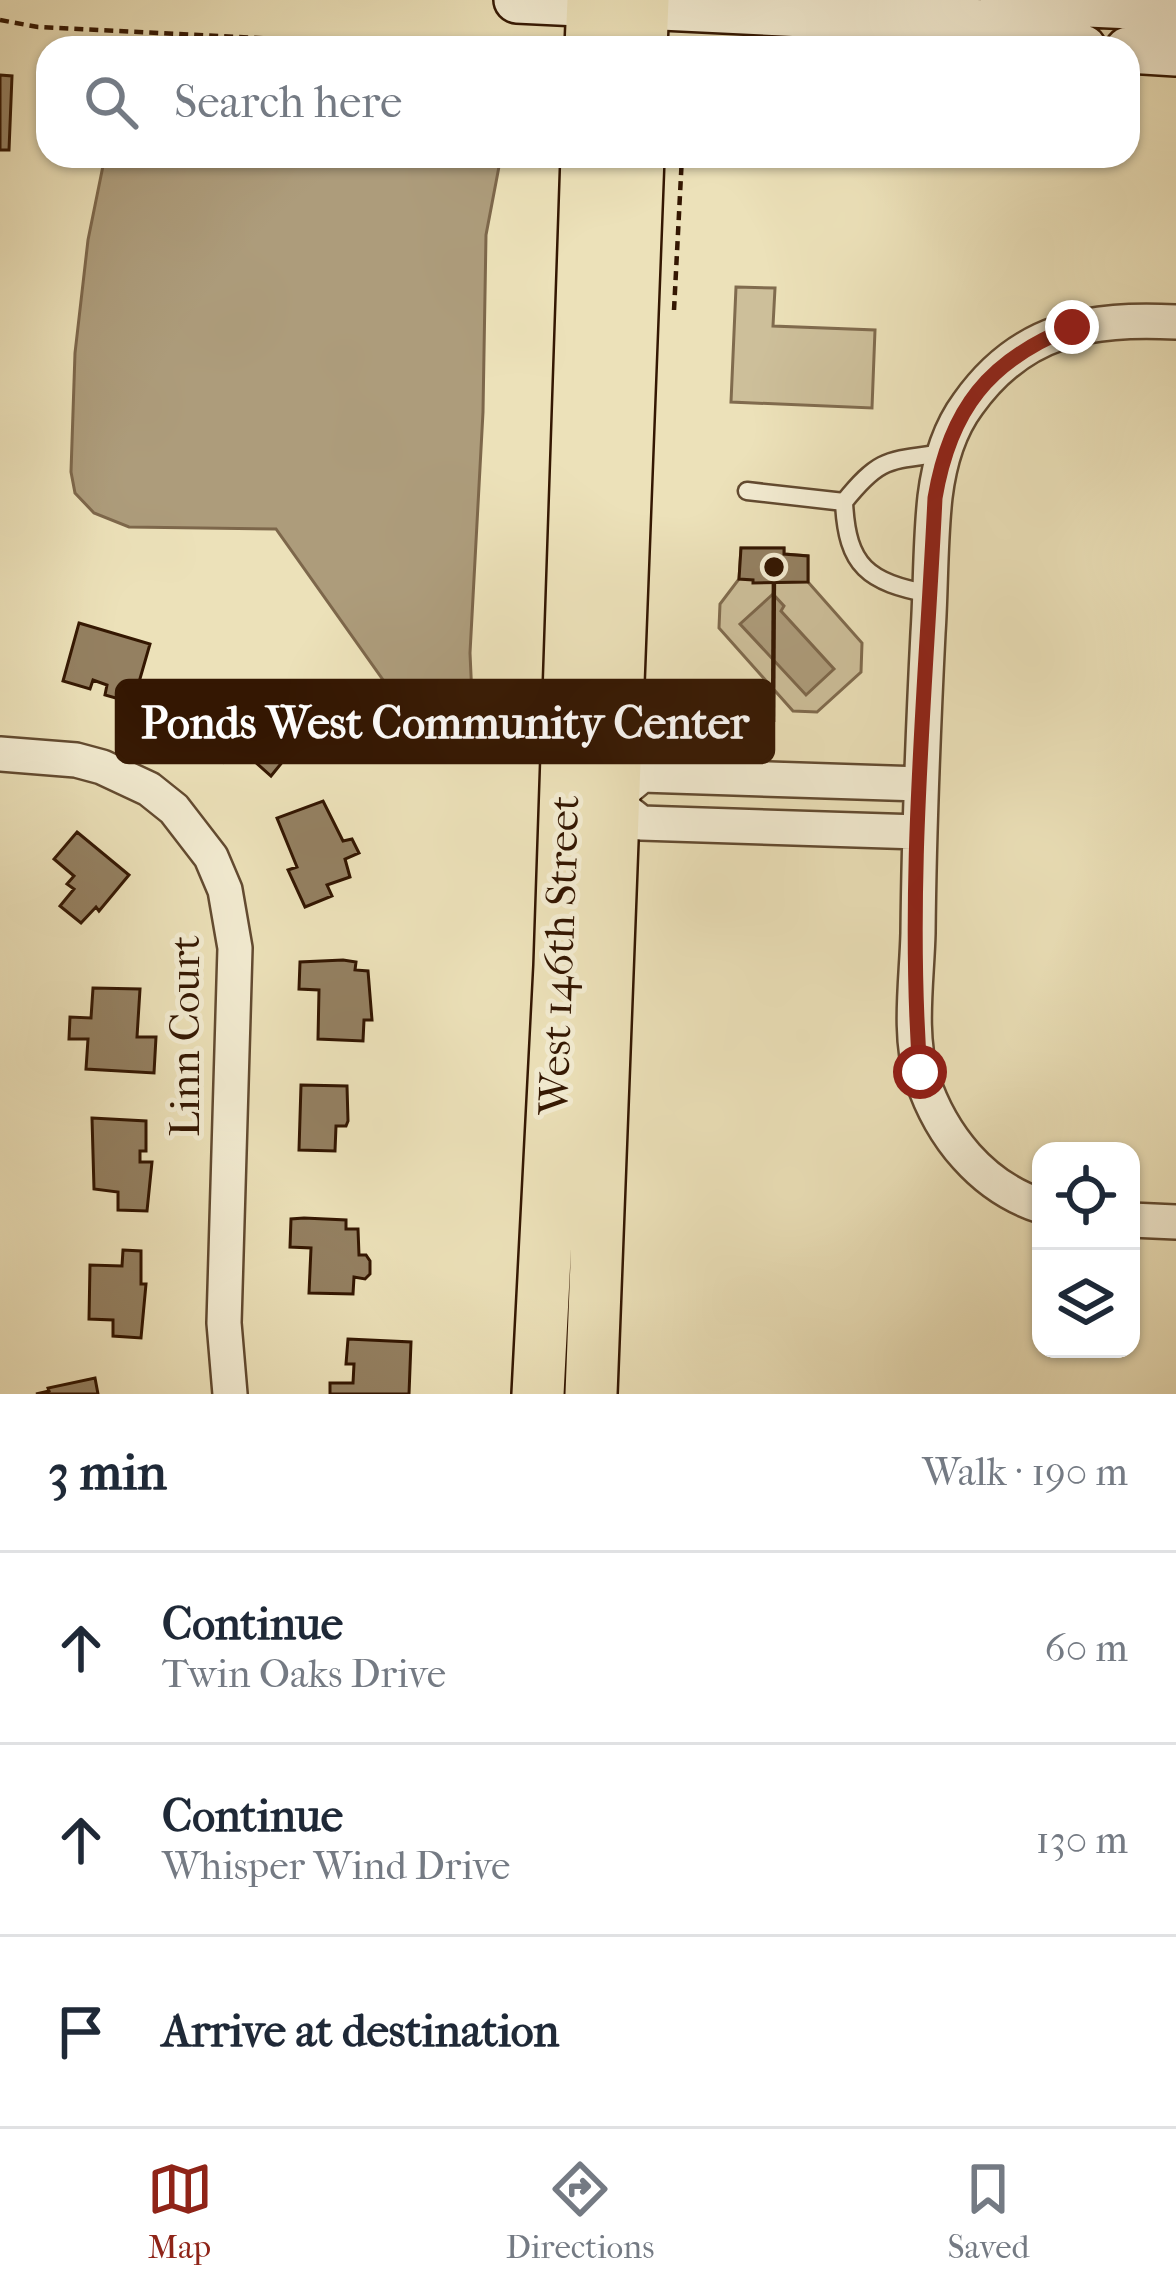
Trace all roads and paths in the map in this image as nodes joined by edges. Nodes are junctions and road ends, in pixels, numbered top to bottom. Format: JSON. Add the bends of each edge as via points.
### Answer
{"nodes":[{"id":1,"x":517,"y":0,"type":"edge"},
{"id":2,"x":1176,"y":8,"type":"edge"},
{"id":3,"x":592,"y":17,"type":"edge"},
{"id":4,"x":642,"y":18,"type":"edge"},
{"id":5,"x":0,"y":20,"type":"edge"},
{"id":6,"x":988,"y":23,"type":"junction"},
{"id":7,"x":218,"y":36,"type":"edge"},
{"id":8,"x":1006,"y":36,"type":"edge"},
{"id":9,"x":1140,"y":51,"type":"edge"},
{"id":10,"x":1176,"y":53,"type":"edge"},
{"id":11,"x":587,"y":168,"type":"edge"},
{"id":12,"x":637,"y":168,"type":"edge"},
{"id":13,"x":1176,"y":322,"type":"edge"},
{"id":14,"x":944,"y":453,"type":"junction"},
{"id":15,"x":747,"y":491,"type":"dead end"},
{"id":16,"x":844,"y":502,"type":"junction"},
{"id":17,"x":930,"y":595,"type":"junction"},
{"id":18,"x":0,"y":754,"type":"edge"},
{"id":19,"x":588,"y":800,"type":"junction"},
{"id":20,"x":920,"y":808,"type":"junction"},
{"id":21,"x":1032,"y":1202,"type":"edge"},
{"id":22,"x":1140,"y":1220,"type":"edge"},
{"id":23,"x":1176,"y":1222,"type":"edge"},
{"id":24,"x":230,"y":1394,"type":"edge"},
{"id":25,"x":538,"y":1394,"type":"edge"},
{"id":26,"x":591,"y":1394,"type":"edge"}],
"edges":[{"from":1,"to":3,"type":"street"},
{"from":2,"to":6,"type":"street","via":[[1023,1]]},
{"from":3,"to":4,"type":"street"},
{"from":4,"to":6,"type":"street"},
{"from":5,"to":7,"type":"path"},
{"from":6,"to":8,"type":"street"},
{"from":9,"to":10,"type":"street"},
{"from":11,"to":19,"type":"main road","name":"West 146th Street"},
{"from":12,"to":19,"type":"main road","name":"West 146th Street"},
{"from":13,"to":14,"type":"street","via":[[1101,322],[1029,346],[966,406]]},
{"from":14,"to":16,"type":"lane","via":[[870,470]]},
{"from":14,"to":17,"type":"street"},
{"from":15,"to":16,"type":"lane"},
{"from":16,"to":17,"type":"lane","via":[[855,560],[882,580]]},
{"from":17,"to":20,"type":"street"},
{"from":18,"to":24,"type":"street","name":"Linn Court","via":[[76,760],[148,789],[195,832],[225,890],[235,948],[224,1323]]},
{"from":19,"to":20,"type":"street","via":[[641,823]]},
{"from":19,"to":20,"type":"street","via":[[642,775]]},
{"from":19,"to":25,"type":"main road","name":"West 146th Street"},
{"from":19,"to":26,"type":"main road","name":"West 146th Street"},
{"from":20,"to":21,"type":"street","via":[[920,1072],[936,1114],[979,1170]]},
{"from":22,"to":23,"type":"street"}]}
